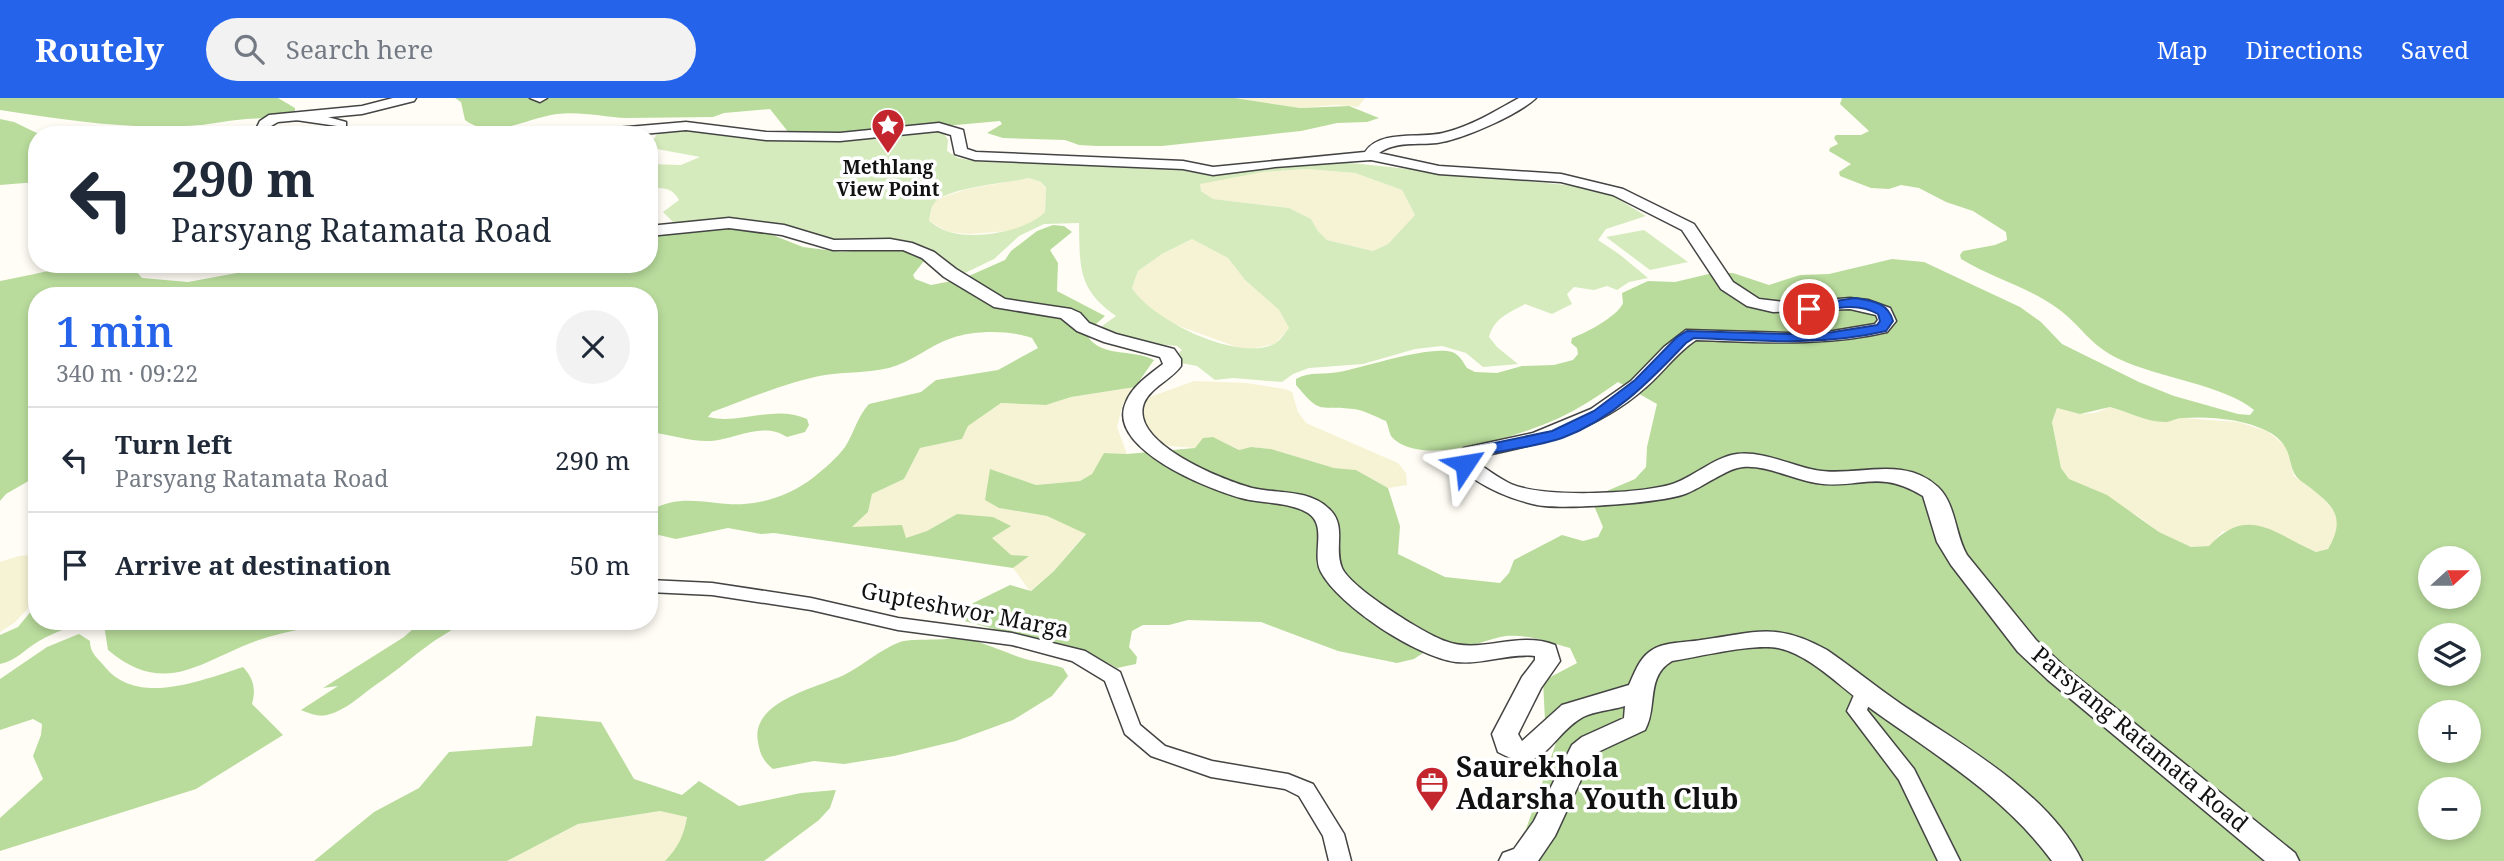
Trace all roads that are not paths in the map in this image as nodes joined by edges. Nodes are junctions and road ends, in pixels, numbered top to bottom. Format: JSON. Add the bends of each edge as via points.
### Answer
{"nodes":[{"id":1,"x":409,"y":98,"type":"edge"},
{"id":2,"x":1529,"y":98,"type":"edge"},
{"id":3,"x":287,"y":116,"type":"junction"},
{"id":4,"x":264,"y":126,"type":"edge"},
{"id":5,"x":342,"y":126,"type":"edge"},
{"id":6,"x":658,"y":128,"type":"edge"},
{"id":7,"x":1371,"y":156,"type":"junction"},
{"id":8,"x":658,"y":230,"type":"edge"},
{"id":9,"x":658,"y":586,"type":"edge"},
{"id":10,"x":1639,"y":691,"type":"junction"},
{"id":11,"x":1876,"y":699,"type":"junction"},
{"id":12,"x":1340,"y":861,"type":"edge"},
{"id":13,"x":1513,"y":861,"type":"edge"},
{"id":14,"x":1949,"y":861,"type":"edge"},
{"id":15,"x":2068,"y":861,"type":"edge"},
{"id":16,"x":2285,"y":861,"type":"edge"}],
"edges":[{"from":1,"to":3,"type":"street","via":[[362,110]]},
{"from":2,"to":7,"type":"street","via":[[1455,134],[1385,144]]},
{"from":3,"to":4,"type":"street"},
{"from":3,"to":5,"type":"street","via":[[324,119]]},
{"from":6,"to":7,"type":"street","via":[[686,126],[766,136],[840,137],[939,127],[958,133],[958,149],[965,155],[1175,164],[1213,171]]},
{"from":7,"to":16,"type":"street","name":"Parsyang Ratamata Road","via":[[1439,170],[1561,178],[1607,188],[1688,227],[1733,291],[1749,300],[1796,309],[1855,302],[1884,312],[1887,321],[1881,328],[1833,337],[1692,334],[1600,414],[1556,435],[1471,452],[1463,457],[1465,464],[1503,488],[1541,499],[1667,492],[1738,460],[1818,477],[1894,474],[1920,484],[1937,501],[1948,542],[1959,561],[2027,646]]},
{"from":8,"to":10,"type":"street","via":[[729,223],[784,230],[833,245],[906,246],[928,255],[1000,303],[1065,313],[1110,338],[1167,352],[1172,366],[1142,391],[1133,409],[1135,426],[1152,448],[1245,493],[1317,509],[1329,527],[1329,562],[1339,582],[1441,650],[1475,655],[1534,646],[1546,651],[1548,661],[1505,734],[1507,745],[1528,751],[1544,742],[1567,714]]},
{"from":9,"to":12,"type":"street","name":"Gupteshwor Marga","via":[[712,589],[811,604],[898,624],[1012,639],[1078,656],[1113,677],[1132,729],[1158,751],[1211,769],[1288,782],[1306,790],[1333,834]]},
{"from":10,"to":11,"type":"street","via":[[1649,664],[1660,656],[1766,638],[1803,649]]},
{"from":10,"to":13,"type":"street","via":[[1636,723],[1581,752],[1545,828],[1523,859]]},
{"from":11,"to":14,"type":"street","via":[[1861,700],[1857,711],[1907,775]]},
{"from":11,"to":15,"type":"street","via":[[1946,745],[2023,808]]}]}
